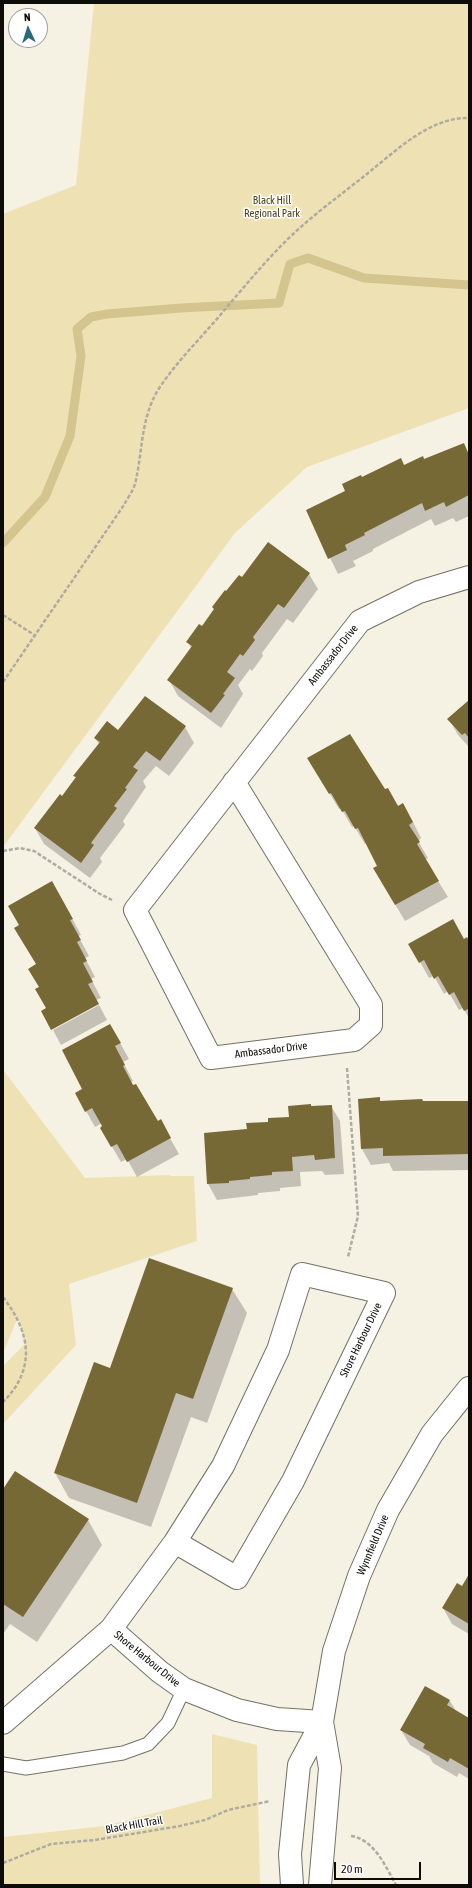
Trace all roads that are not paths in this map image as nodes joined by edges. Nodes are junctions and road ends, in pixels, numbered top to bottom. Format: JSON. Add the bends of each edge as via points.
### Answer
{"nodes":[{"id":1,"x":469,"y":577,"type":"edge"},
{"id":2,"x":234,"y":782,"type":"junction"},
{"id":3,"x":469,"y":1388,"type":"edge"},
{"id":4,"x":175,"y":1542,"type":"junction"},
{"id":5,"x":111,"y":1629,"type":"junction"},
{"id":6,"x":184,"y":1689,"type":"junction"},
{"id":7,"x":322,"y":1722,"type":"junction"},
{"id":8,"x":3,"y":1723,"type":"edge"},
{"id":9,"x":3,"y":1764,"type":"edge"},
{"id":10,"x":292,"y":1885,"type":"edge"},
{"id":11,"x":320,"y":1885,"type":"edge"}],
"edges":[{"from":1,"to":2,"type":"street","name":"Ambassador Drive","via":[[419,592],[360,621]]},
{"from":2,"to":2,"type":"street","name":"Ambassador Drive","via":[[371,1004],[371,1025],[354,1040],[211,1058],[135,910]]},
{"from":3,"to":7,"type":"street","name":"Wynnfield Drive","via":[[432,1434],[388,1510],[344,1618],[334,1651]]},
{"from":4,"to":4,"type":"street","name":"Shore Harbour Drive","via":[[237,1578],[294,1481],[384,1293],[302,1274],[278,1350],[224,1466]]},
{"from":4,"to":5,"type":"street","name":"Shore Harbour Drive"},
{"from":5,"to":6,"type":"street","name":"Shore Harbour Drive","via":[[160,1672]]},
{"from":5,"to":8,"type":"street","name":"Shore Harbour Drive"},
{"from":6,"to":7,"type":"street","name":"Shore Harbour Drive","via":[[237,1710],[277,1719]]},
{"from":6,"to":9,"type":"lane","via":[[168,1724],[148,1744],[123,1753],[26,1768]]},
{"from":7,"to":10,"type":"street","name":"Wynnfield Drive","via":[[299,1765],[290,1854]]},
{"from":7,"to":11,"type":"street","name":"Wynnfield Drive","via":[[330,1768]]}]}
